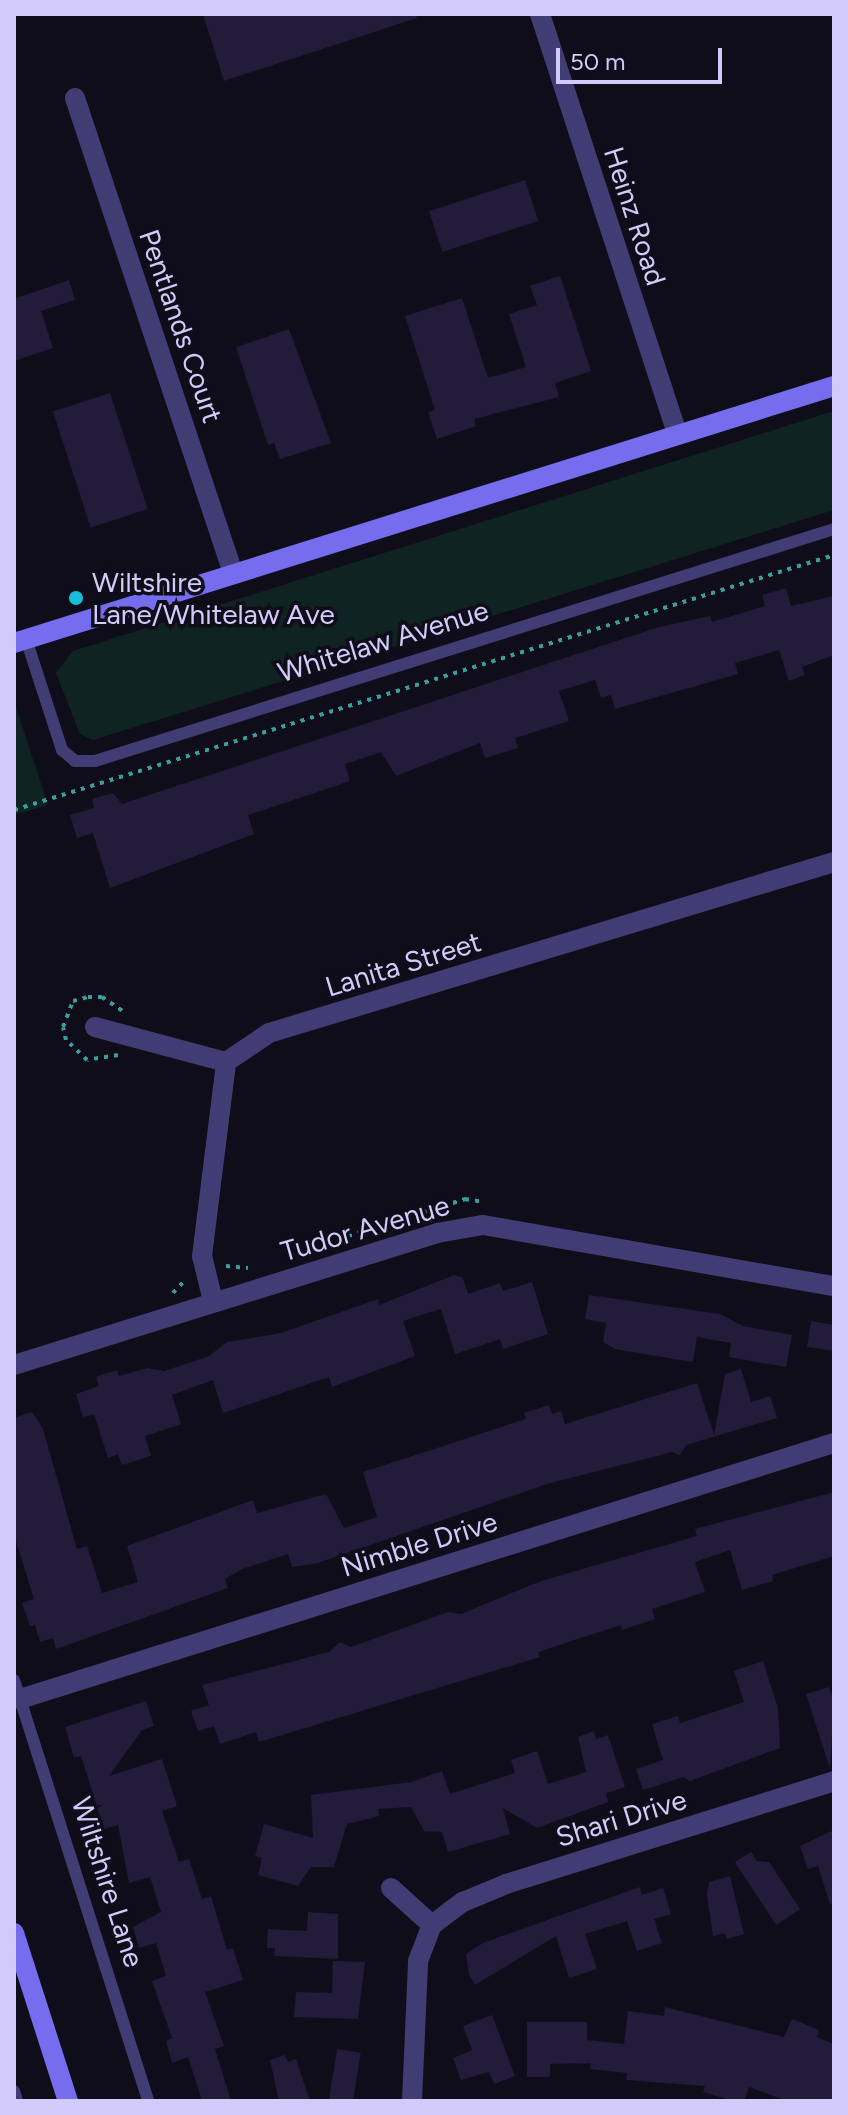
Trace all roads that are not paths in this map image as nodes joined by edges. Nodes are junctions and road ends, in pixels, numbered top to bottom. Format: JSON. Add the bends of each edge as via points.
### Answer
{"nodes":[{"id":1,"x":540,"y":14,"type":"edge"},
{"id":2,"x":75,"y":98,"type":"dead end"},
{"id":3,"x":834,"y":386,"type":"edge"},
{"id":4,"x":677,"y":434,"type":"junction"},
{"id":5,"x":834,"y":529,"type":"edge"},
{"id":6,"x":233,"y":572,"type":"junction"},
{"id":7,"x":20,"y":641,"type":"edge"},
{"id":8,"x":834,"y":862,"type":"edge"},
{"id":9,"x":95,"y":1027,"type":"dead end"},
{"id":10,"x":226,"y":1062,"type":"junction"},
{"id":11,"x":834,"y":1286,"type":"edge"},
{"id":12,"x":213,"y":1301,"type":"junction"},
{"id":13,"x":14,"y":1365,"type":"edge"},
{"id":14,"x":834,"y":1443,"type":"edge"},
{"id":15,"x":17,"y":1690,"type":"edge"},
{"id":16,"x":834,"y":1781,"type":"edge"},
{"id":17,"x":391,"y":1888,"type":"dead end"},
{"id":18,"x":432,"y":1925,"type":"junction"},
{"id":19,"x":14,"y":1933,"type":"edge"},
{"id":20,"x":14,"y":2091,"type":"edge"},
{"id":21,"x":17,"y":2101,"type":"edge"},
{"id":22,"x":68,"y":2101,"type":"edge"},
{"id":23,"x":148,"y":2101,"type":"edge"},
{"id":24,"x":412,"y":2101,"type":"edge"}],
"edges":[{"from":1,"to":4,"type":"street","name":"Heinz Road"},
{"from":2,"to":6,"type":"street","name":"Pentlands Court"},
{"from":3,"to":4,"type":"street","name":"Whitelaw Avenue"},
{"from":4,"to":6,"type":"street","name":"Whitelaw Avenue"},
{"from":5,"to":7,"type":"lane","name":"Whitelaw Avenue","via":[[95,761],[75,761],[62,750]]},
{"from":6,"to":7,"type":"street","name":"Whitelaw Avenue"},
{"from":8,"to":10,"type":"street","name":"Lanita Street","via":[[269,1033]]},
{"from":9,"to":10,"type":"street"},
{"from":10,"to":12,"type":"street","via":[[202,1256]]},
{"from":11,"to":12,"type":"street","name":"Tudor Avenue","via":[[483,1225],[437,1233]]},
{"from":12,"to":13,"type":"street","name":"Tudor Avenue"},
{"from":14,"to":15,"type":"street","name":"Nimble Drive"},
{"from":15,"to":23,"type":"lane","name":"Wiltshire Lane"},
{"from":16,"to":18,"type":"street","name":"Shari Drive","via":[[506,1884],[463,1902]]},
{"from":17,"to":18,"type":"street"},
{"from":18,"to":24,"type":"street","via":[[415,1985]]},
{"from":19,"to":22,"type":"street"},
{"from":20,"to":21,"type":"lane"}]}
